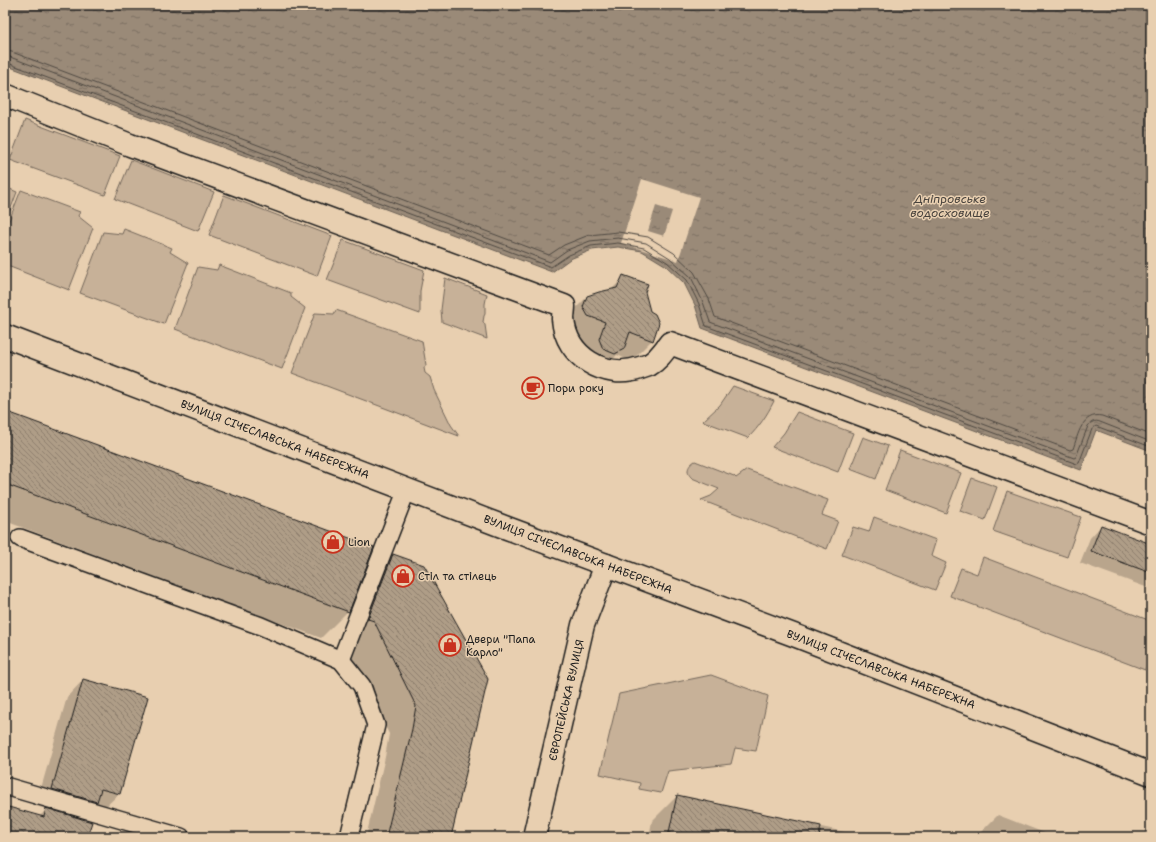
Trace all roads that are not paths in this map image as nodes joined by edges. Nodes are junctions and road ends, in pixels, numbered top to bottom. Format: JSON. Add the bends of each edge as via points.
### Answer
{"nodes":[{"id":1,"x":5,"y":96,"type":"edge"},
{"id":2,"x":5,"y":336,"type":"edge"},
{"id":3,"x":407,"y":489,"type":"junction"},
{"id":4,"x":1151,"y":522,"type":"edge"},
{"id":5,"x":20,"y":538,"type":"dead end"},
{"id":6,"x":606,"y":565,"type":"junction"},
{"id":7,"x":341,"y":660,"type":"junction"},
{"id":8,"x":1151,"y":774,"type":"edge"},
{"id":9,"x":5,"y":786,"type":"edge"},
{"id":10,"x":182,"y":837,"type":"edge"},
{"id":11,"x":349,"y":837,"type":"edge"},
{"id":12,"x":534,"y":837,"type":"edge"}],
"edges":[{"from":1,"to":4,"type":"street","via":[[564,306],[563,319],[568,338],[578,354],[594,365],[612,372],[631,371],[648,365],[663,353],[670,343]]},
{"from":2,"to":3,"type":"street","name":"ВУЛИЦЯ СІЧЕСЛАВСЬКА НАБЕРЕЖНА"},
{"from":3,"to":6,"type":"street","name":"ВУЛИЦЯ СІЧЕСЛАВСЬКА НАБЕРЕЖНА"},
{"from":3,"to":7,"type":"lane"},
{"from":5,"to":7,"type":"lane","via":[[261,626]]},
{"from":6,"to":8,"type":"street","name":"ВУЛИЦЯ СІЧЕСЛАВСЬКА НАБЕРЕЖНА"},
{"from":6,"to":12,"type":"street","name":"ЄВРОПЕЙСЬКА ВУЛИЦЯ","via":[[583,626]]},
{"from":7,"to":11,"type":"lane","via":[[362,686],[376,725]]},
{"from":9,"to":10,"type":"lane"}]}
